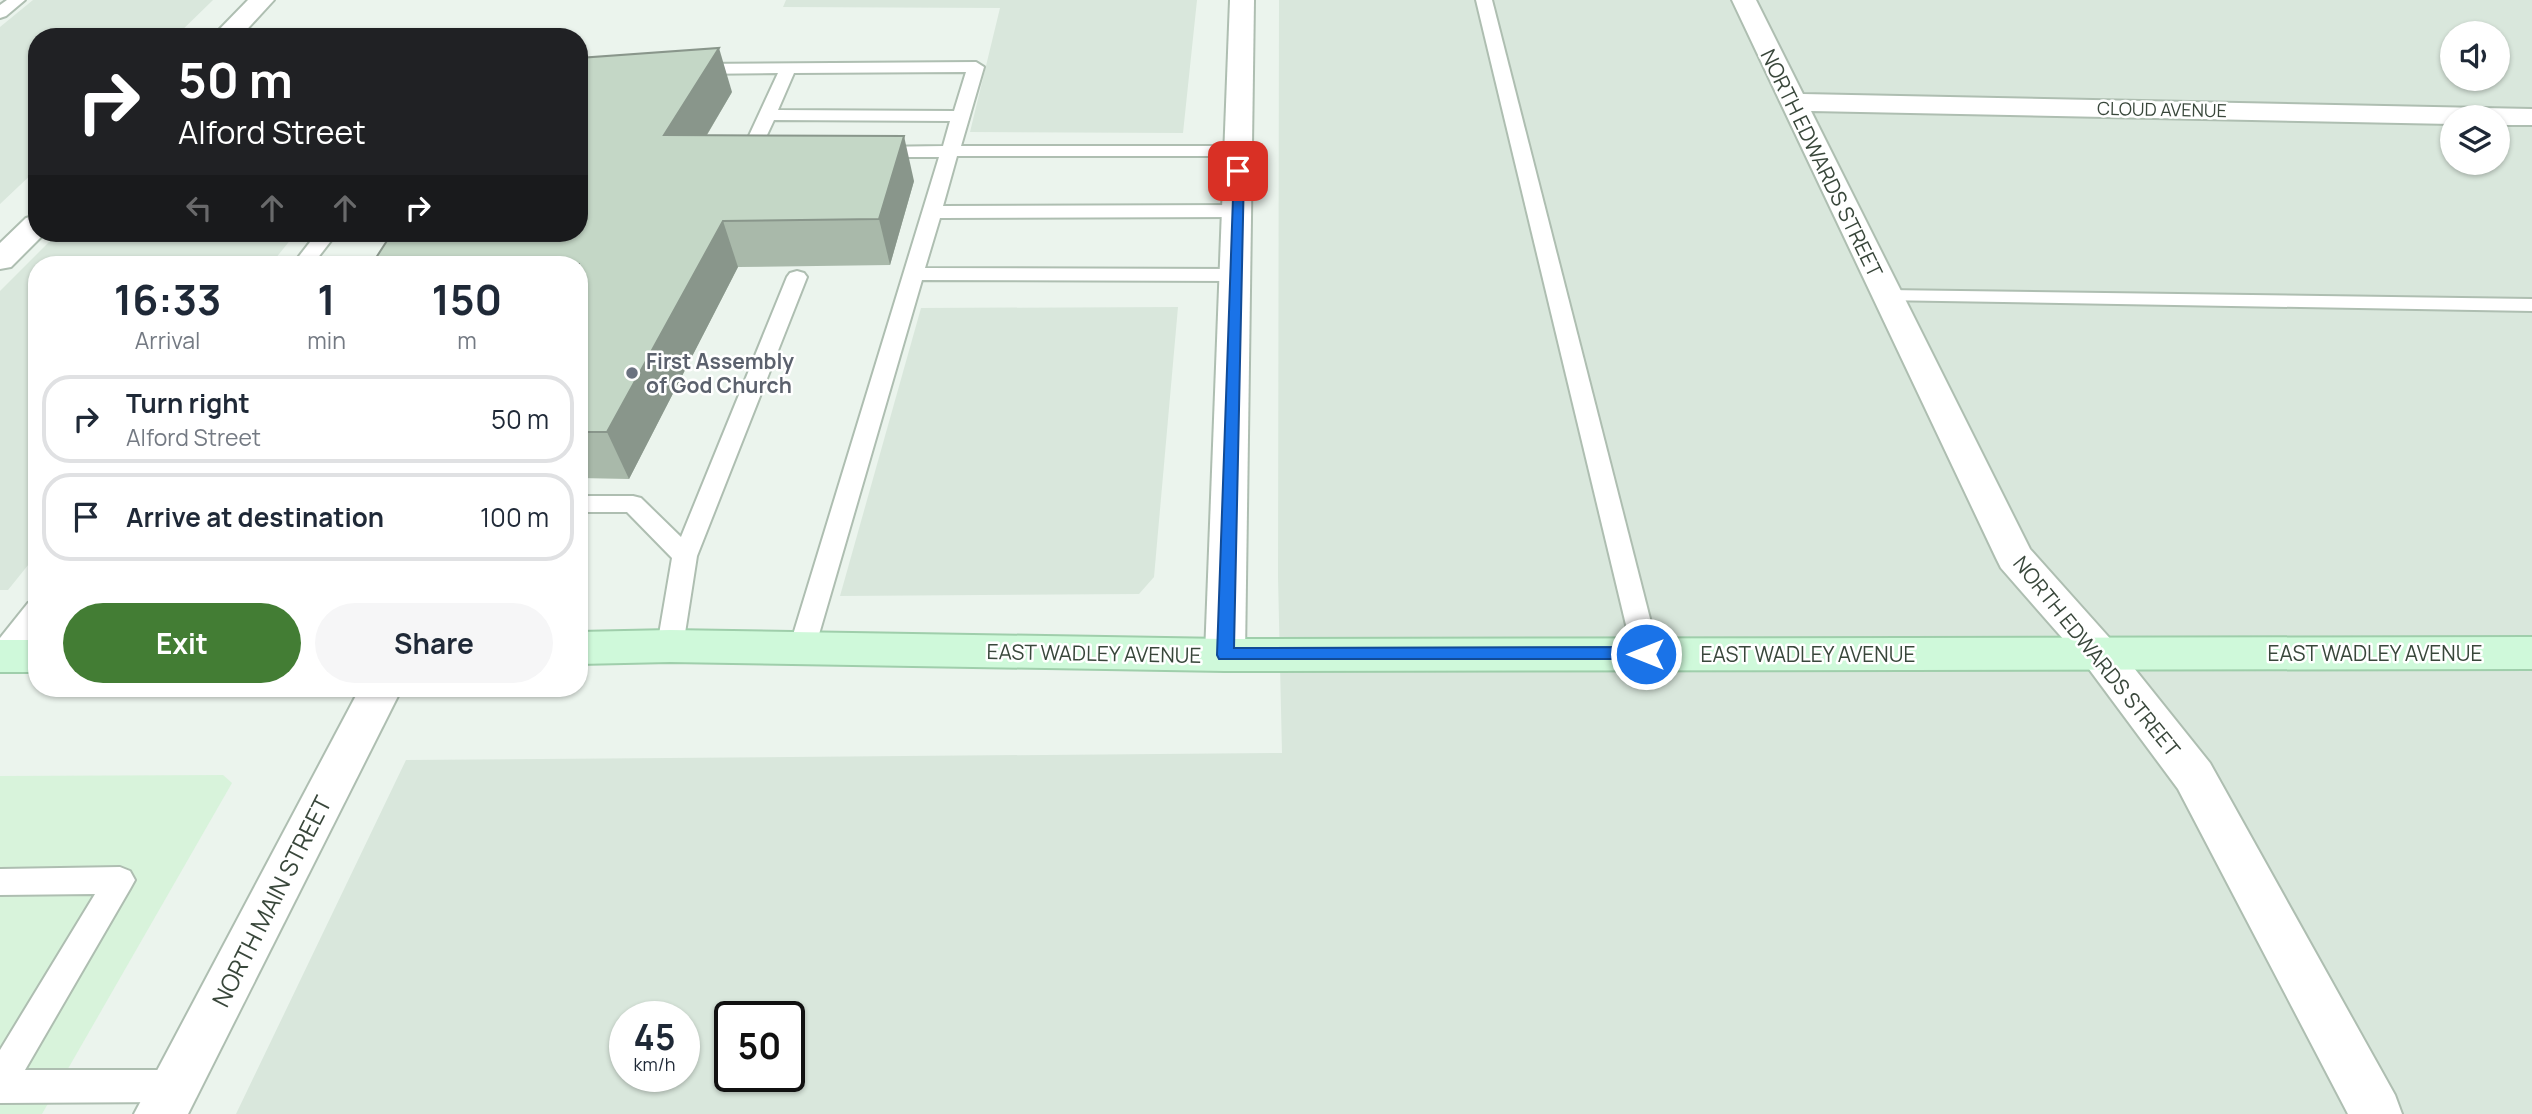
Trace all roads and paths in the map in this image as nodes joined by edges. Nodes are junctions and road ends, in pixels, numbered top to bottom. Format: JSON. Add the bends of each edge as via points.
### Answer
{"nodes":[{"id":1,"x":17,"y":0,"type":"edge"},
{"id":2,"x":262,"y":0,"type":"edge"},
{"id":3,"x":1242,"y":0,"type":"edge"},
{"id":4,"x":1484,"y":0,"type":"edge"},
{"id":5,"x":1744,"y":0,"type":"edge"},
{"id":6,"x":0,"y":13,"type":"edge"},
{"id":7,"x":234,"y":28,"type":"edge"},
{"id":8,"x":676,"y":69,"type":"edge"},
{"id":9,"x":788,"y":69,"type":"junction"},
{"id":10,"x":1792,"y":102,"type":"junction"},
{"id":11,"x":767,"y":115,"type":"junction"},
{"id":12,"x":960,"y":116,"type":"junction"},
{"id":13,"x":2532,"y":117,"type":"edge"},
{"id":14,"x":950,"y":151,"type":"junction"},
{"id":15,"x":1238,"y":151,"type":"junction"},
{"id":16,"x":777,"y":152,"type":"edge"},
{"id":17,"x":857,"y":152,"type":"edge"},
{"id":18,"x":1237,"y":211,"type":"junction"},
{"id":19,"x":932,"y":212,"type":"junction"},
{"id":20,"x":28,"y":232,"type":"edge"},
{"id":21,"x":320,"y":242,"type":"edge"},
{"id":22,"x":309,"y":256,"type":"edge"},
{"id":23,"x":0,"y":260,"type":"edge"},
{"id":24,"x":914,"y":274,"type":"junction"},
{"id":25,"x":1235,"y":275,"type":"junction"},
{"id":26,"x":797,"y":277,"type":"dead end"},
{"id":27,"x":1886,"y":296,"type":"junction"},
{"id":28,"x":2532,"y":305,"type":"edge"},
{"id":29,"x":588,"y":504,"type":"edge"},
{"id":30,"x":685,"y":556,"type":"junction"},
{"id":31,"x":28,"y":621,"type":"edge"},
{"id":32,"x":670,"y":646,"type":"junction"},
{"id":33,"x":588,"y":648,"type":"edge"},
{"id":34,"x":802,"y":648,"type":"junction"},
{"id":35,"x":2532,"y":653,"type":"edge"},
{"id":36,"x":1646,"y":654,"type":"junction"},
{"id":37,"x":2100,"y":654,"type":"junction"},
{"id":38,"x":1225,"y":655,"type":"junction"},
{"id":39,"x":0,"y":656,"type":"edge"},
{"id":40,"x":28,"y":656,"type":"edge"},
{"id":41,"x":377,"y":697,"type":"edge"},
{"id":42,"x":0,"y":882,"type":"edge"},
{"id":43,"x":0,"y":1081,"type":"edge"},
{"id":44,"x":0,"y":1087,"type":"edge"},
{"id":45,"x":167,"y":1100,"type":"edge"},
{"id":46,"x":2375,"y":1114,"type":"edge"}],
"edges":[{"from":1,"to":6,"type":"lane"},
{"from":2,"to":7,"type":"street"},
{"from":3,"to":15,"type":"street"},
{"from":4,"to":36,"type":"lane"},
{"from":5,"to":10,"type":"street","name":"NORTH EDWARDS STREET"},
{"from":8,"to":9,"type":"lane"},
{"from":9,"to":11,"type":"lane"},
{"from":9,"to":12,"type":"lane","via":[[976,67]]},
{"from":10,"to":13,"type":"street","name":"CLOUD AVENUE"},
{"from":10,"to":27,"type":"street","name":"NORTH EDWARDS STREET"},
{"from":11,"to":12,"type":"lane"},
{"from":11,"to":16,"type":"lane","via":[[750,153]]},
{"from":12,"to":14,"type":"lane"},
{"from":14,"to":15,"type":"lane"},
{"from":14,"to":17,"type":"lane"},
{"from":14,"to":19,"type":"lane"},
{"from":15,"to":18,"type":"street"},
{"from":18,"to":19,"type":"lane"},
{"from":18,"to":25,"type":"street"},
{"from":19,"to":24,"type":"lane"},
{"from":20,"to":23,"type":"street"},
{"from":21,"to":22,"type":"lane"},
{"from":24,"to":25,"type":"lane"},
{"from":24,"to":34,"type":"lane"},
{"from":25,"to":38,"type":"street"},
{"from":26,"to":30,"type":"lane"},
{"from":27,"to":28,"type":"lane"},
{"from":27,"to":37,"type":"street","name":"NORTH EDWARDS STREET","via":[[2015,558]]},
{"from":29,"to":30,"type":"lane","via":[[633,504]]},
{"from":30,"to":32,"type":"lane"},
{"from":31,"to":39,"type":"lane"},
{"from":32,"to":33,"type":"main road","name":"EAST WADLEY AVENUE"},
{"from":32,"to":34,"type":"main road","name":"EAST WADLEY AVENUE"},
{"from":34,"to":38,"type":"main road","name":"EAST WADLEY AVENUE"},
{"from":35,"to":37,"type":"main road","name":"EAST WADLEY AVENUE"},
{"from":36,"to":37,"type":"main road","name":"EAST WADLEY AVENUE"},
{"from":36,"to":38,"type":"main road","name":"EAST WADLEY AVENUE"},
{"from":37,"to":46,"type":"street","name":"NORTH EDWARDS STREET","via":[[2194,776]]},
{"from":39,"to":40,"type":"main road"},
{"from":41,"to":45,"type":"street","name":"NORTH MAIN STREET"},
{"from":42,"to":43,"type":"lane","via":[[120,880]]},
{"from":44,"to":45,"type":"lane"}]}
